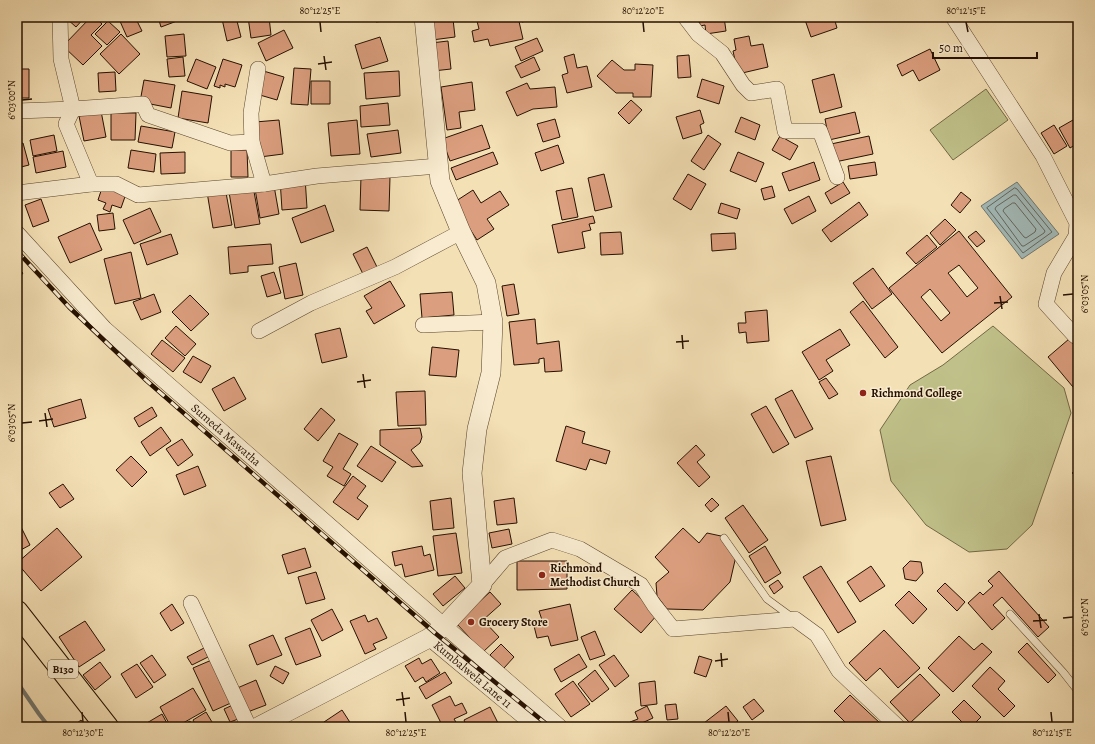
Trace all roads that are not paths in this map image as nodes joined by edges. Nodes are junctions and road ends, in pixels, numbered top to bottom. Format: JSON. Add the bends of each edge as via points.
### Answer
{"nodes":[{"id":1,"x":60,"y":17,"type":"edge"},
{"id":2,"x":424,"y":17,"type":"edge"},
{"id":3,"x":685,"y":17,"type":"edge"},
{"id":4,"x":953,"y":17,"type":"edge"},
{"id":5,"x":258,"y":69,"type":"dead end"},
{"id":6,"x":73,"y":109,"type":"junction"},
{"id":7,"x":17,"y":111,"type":"edge"},
{"id":8,"x":252,"y":142,"type":"junction"},
{"id":9,"x":438,"y":166,"type":"junction"},
{"id":10,"x":837,"y":177,"type":"dead end"},
{"id":11,"x":91,"y":184,"type":"junction"},
{"id":12,"x":264,"y":184,"type":"junction"},
{"id":13,"x":17,"y":193,"type":"edge"},
{"id":14,"x":461,"y":232,"type":"junction"},
{"id":15,"x":17,"y":234,"type":"edge"},
{"id":16,"x":493,"y":322,"type":"junction"},
{"id":17,"x":423,"y":325,"type":"dead end"},
{"id":18,"x":259,"y":331,"type":"dead end"},
{"id":19,"x":1075,"y":336,"type":"dead end"},
{"id":20,"x":724,"y":538,"type":"dead end"},
{"id":21,"x":482,"y":585,"type":"junction"},
{"id":22,"x":191,"y":603,"type":"dead end"},
{"id":23,"x":17,"y":612,"type":"edge"},
{"id":24,"x":1010,"y":614,"type":"dead end"},
{"id":25,"x":795,"y":619,"type":"junction"},
{"id":26,"x":436,"y":632,"type":"junction"},
{"id":27,"x":1078,"y":691,"type":"edge"},
{"id":28,"x":107,"y":727,"type":"edge"},
{"id":29,"x":249,"y":727,"type":"edge"},
{"id":30,"x":258,"y":727,"type":"edge"},
{"id":31,"x":536,"y":727,"type":"edge"},
{"id":32,"x":560,"y":727,"type":"edge"},
{"id":33,"x":898,"y":727,"type":"edge"}],
"edges":[{"from":1,"to":6,"type":"street","via":[[61,59]]},
{"from":2,"to":9,"type":"street"},
{"from":3,"to":10,"type":"street","via":[[698,34],[722,54],[750,93],[777,89],[784,131],[820,131]]},
{"from":4,"to":19,"type":"street","via":[[1043,156],[1077,223],[1076,236],[1054,273],[1046,304]]},
{"from":5,"to":8,"type":"street","via":[[251,113]]},
{"from":6,"to":7,"type":"street"},
{"from":6,"to":8,"type":"street","via":[[143,104],[148,115],[230,142]]},
{"from":6,"to":11,"type":"street","via":[[66,124]]},
{"from":8,"to":12,"type":"street"},
{"from":9,"to":12,"type":"street","via":[[317,176]]},
{"from":9,"to":14,"type":"street","via":[[440,181]]},
{"from":11,"to":12,"type":"street","via":[[116,184],[138,195]]},
{"from":11,"to":13,"type":"street"},
{"from":14,"to":16,"type":"street","via":[[486,283]]},
{"from":14,"to":18,"type":"street","via":[[395,267],[311,303]]},
{"from":15,"to":26,"type":"street","name":"Sumeda Mawatha","via":[[105,329]]},
{"from":16,"to":17,"type":"street"},
{"from":16,"to":21,"type":"street","via":[[491,373],[477,429],[472,473]]},
{"from":20,"to":25,"type":"lane","via":[[767,599]]},
{"from":21,"to":25,"type":"street","via":[[505,558],[552,540],[580,548],[641,585],[673,629]]},
{"from":21,"to":26,"type":"street"},
{"from":22,"to":29,"type":"street"},
{"from":23,"to":28,"type":"main road","number":"B130"},
{"from":24,"to":27,"type":"lane"},
{"from":25,"to":33,"type":"street","via":[[817,636],[839,671]]},
{"from":26,"to":30,"type":"street"},
{"from":26,"to":31,"type":"street","name":"Kumbalwela Lane 11"},
{"from":26,"to":32,"type":"street"}]}
